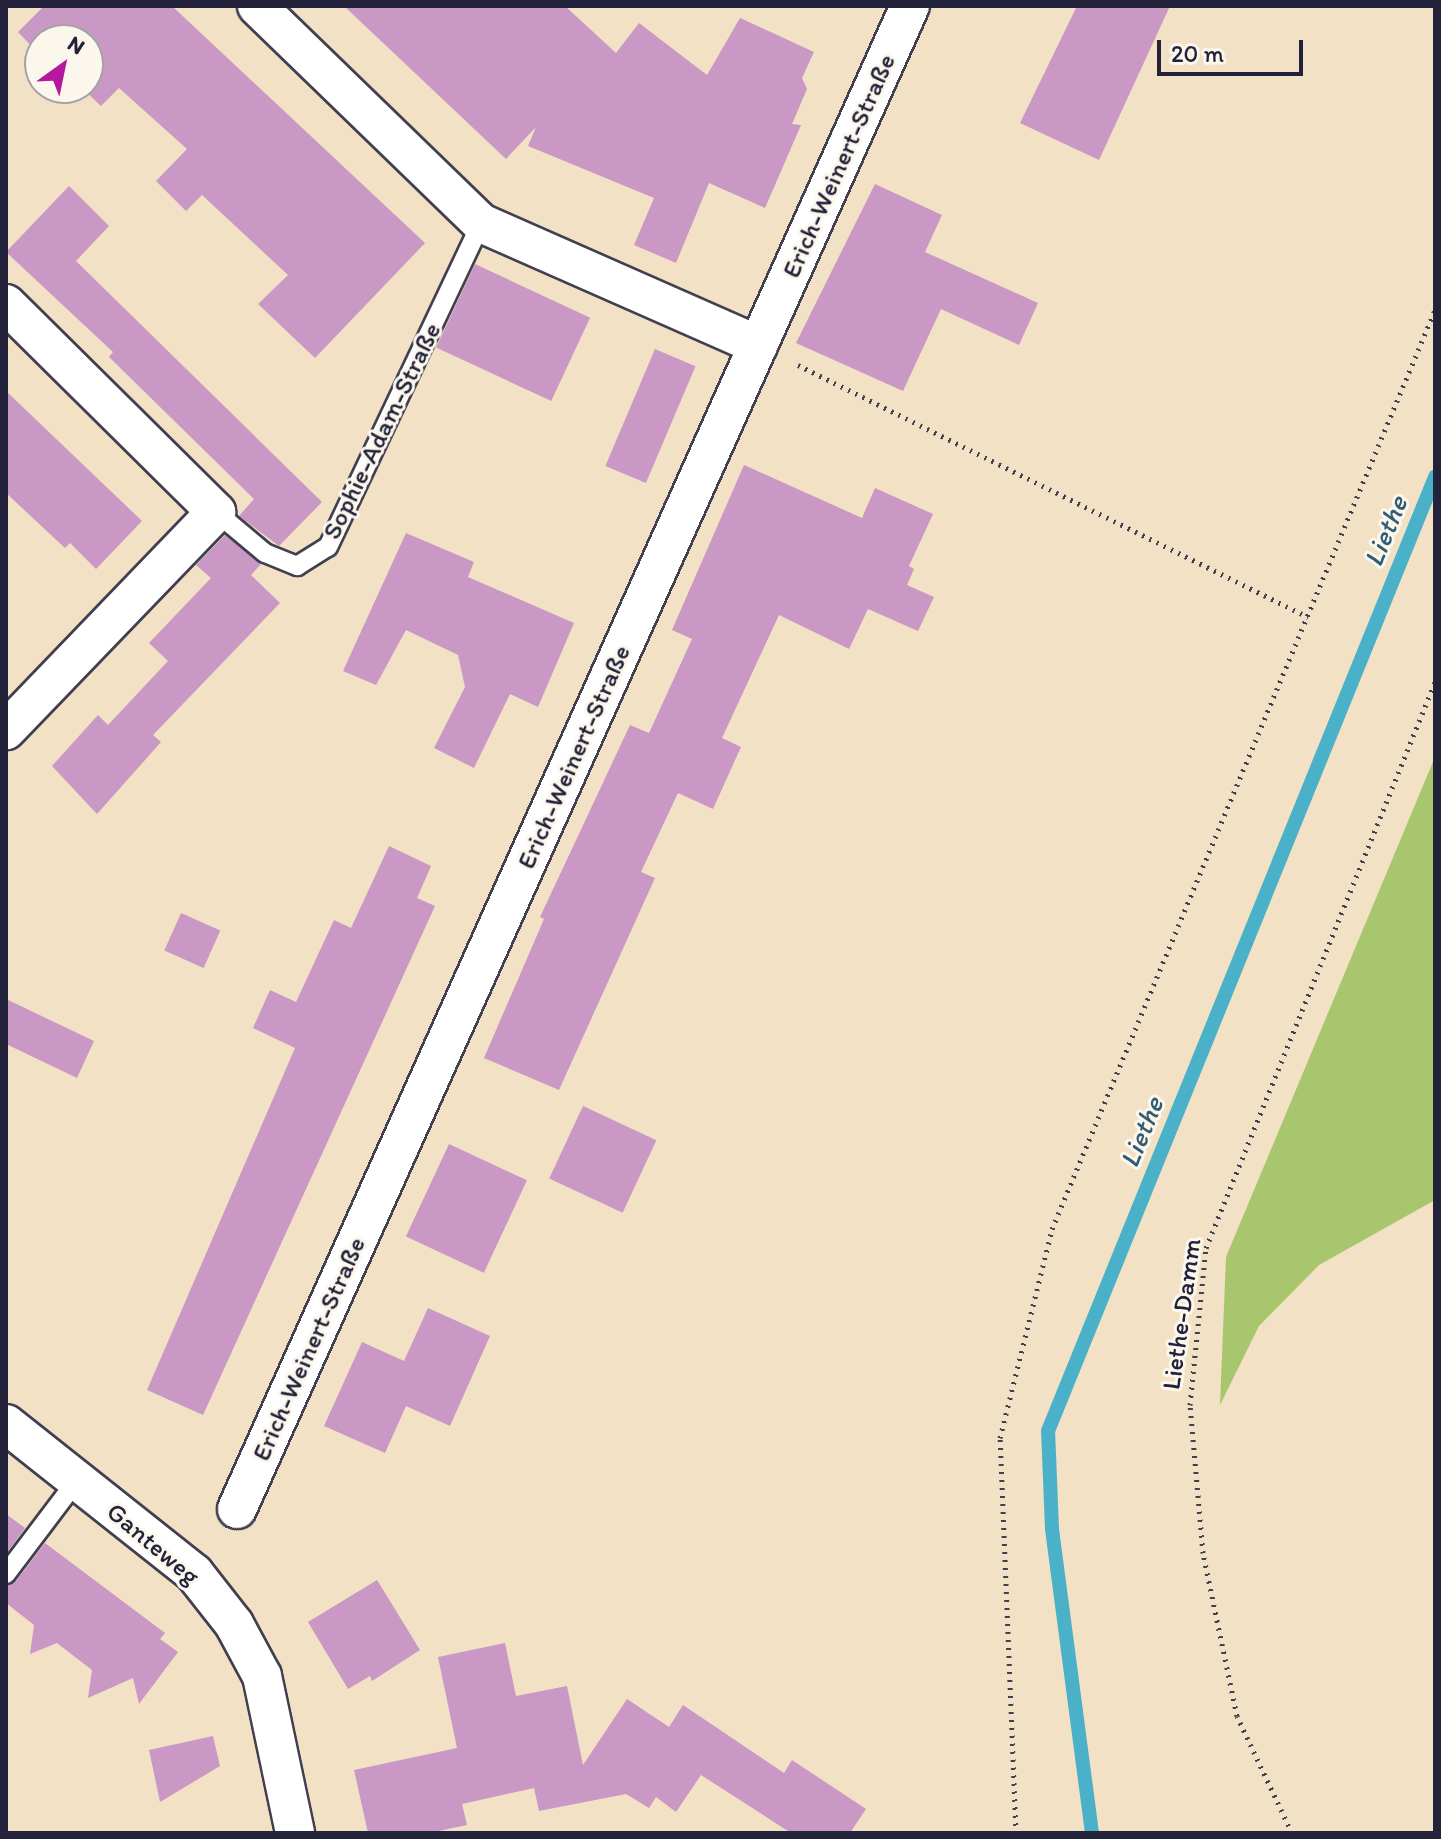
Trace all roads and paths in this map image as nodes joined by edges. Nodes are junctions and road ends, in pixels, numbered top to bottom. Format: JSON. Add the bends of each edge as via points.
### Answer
{"nodes":[{"id":1,"x":257,"y":6,"type":"edge"},
{"id":2,"x":910,"y":6,"type":"edge"},
{"id":3,"x":481,"y":223,"type":"junction"},
{"id":4,"x":6,"y":304,"type":"edge"},
{"id":5,"x":1435,"y":310,"type":"edge"},
{"id":6,"x":758,"y":345,"type":"junction"},
{"id":7,"x":216,"y":512,"type":"junction"},
{"id":8,"x":1308,"y":617,"type":"junction"},
{"id":9,"x":1435,"y":682,"type":"edge"},
{"id":10,"x":6,"y":730,"type":"edge"},
{"id":11,"x":6,"y":1424,"type":"edge"},
{"id":12,"x":77,"y":1480,"type":"junction"},
{"id":13,"x":237,"y":1509,"type":"dead end"},
{"id":14,"x":6,"y":1574,"type":"edge"},
{"id":15,"x":295,"y":1833,"type":"edge"},
{"id":16,"x":1016,"y":1833,"type":"edge"},
{"id":17,"x":1292,"y":1833,"type":"edge"}],
"edges":[{"from":1,"to":3,"type":"street"},
{"from":2,"to":6,"type":"street","name":"Erich-Weinert-Straße"},
{"from":3,"to":6,"type":"street"},
{"from":3,"to":7,"type":"lane","name":"Sophie-Adam-Straße","via":[[328,547],[297,566],[265,553]]},
{"from":4,"to":7,"type":"street"},
{"from":5,"to":8,"type":"path"},
{"from":6,"to":8,"type":"path"},
{"from":6,"to":13,"type":"street","name":"Erich-Weinert-Straße"},
{"from":7,"to":10,"type":"street"},
{"from":8,"to":16,"type":"path","via":[[1052,1229],[1000,1438]]},
{"from":9,"to":17,"type":"path","name":"Liethe-Damm","via":[[1206,1248],[1190,1405],[1203,1553],[1237,1716]]},
{"from":11,"to":12,"type":"street","name":"Ganteweg"},
{"from":12,"to":14,"type":"lane"},
{"from":12,"to":15,"type":"street","name":"Ganteweg","via":[[194,1573],[234,1624],[262,1676]]}]}
